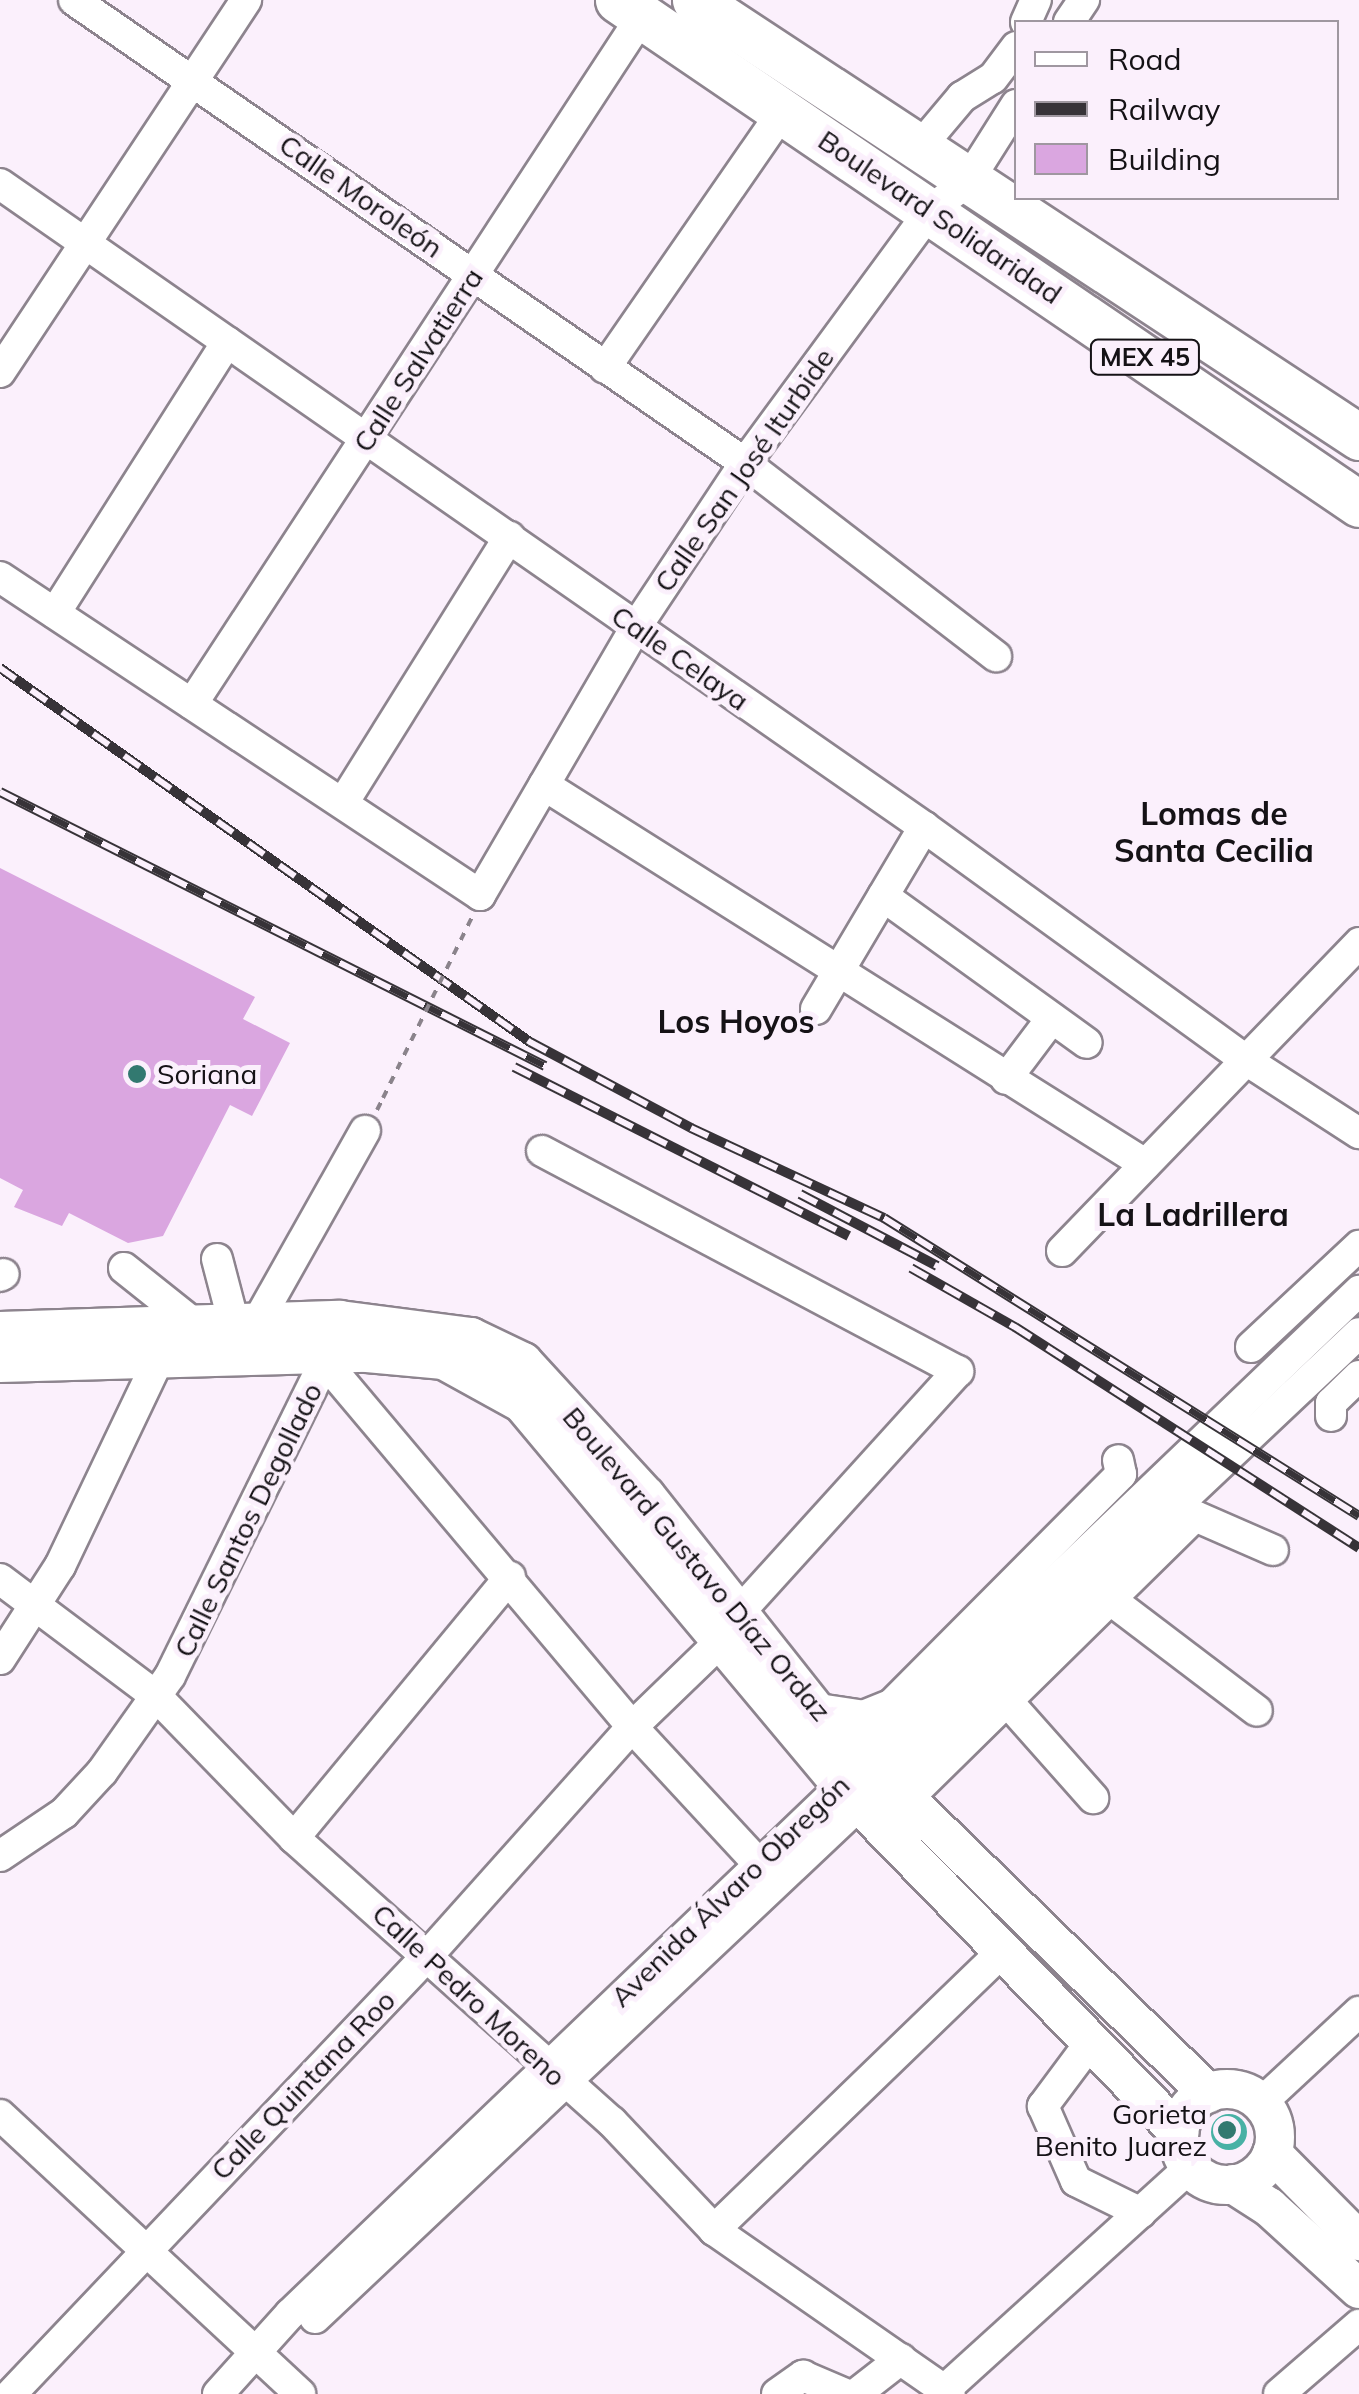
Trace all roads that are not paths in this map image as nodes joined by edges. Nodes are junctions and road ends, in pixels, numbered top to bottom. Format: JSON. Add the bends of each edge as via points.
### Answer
{"nodes":[{"id":1,"x":74,"y":0,"type":"edge"},
{"id":2,"x":246,"y":0,"type":"edge"},
{"id":3,"x":696,"y":0,"type":"edge"},
{"id":4,"x":630,"y":8,"type":"edge"},
{"id":5,"x":1014,"y":49,"type":"edge"},
{"id":6,"x":194,"y":78,"type":"junction"},
{"id":7,"x":1014,"y":108,"type":"edge"},
{"id":8,"x":782,"y":112,"type":"junction"},
{"id":9,"x":919,"y":148,"type":"junction"},
{"id":10,"x":968,"y":181,"type":"junction"},
{"id":11,"x":0,"y":184,"type":"edge"},
{"id":12,"x":930,"y":210,"type":"junction"},
{"id":13,"x":86,"y":244,"type":"junction"},
{"id":14,"x":474,"y":276,"type":"junction"},
{"id":15,"x":228,"y":342,"type":"junction"},
{"id":16,"x":605,"y":368,"type":"junction"},
{"id":17,"x":0,"y":372,"type":"edge"},
{"id":18,"x":1359,"y":437,"type":"edge"},
{"id":19,"x":367,"y":439,"type":"junction"},
{"id":20,"x":745,"y":463,"type":"junction"},
{"id":21,"x":1359,"y":504,"type":"edge"},
{"id":22,"x":509,"y":537,"type":"junction"},
{"id":23,"x":0,"y":577,"type":"edge"},
{"id":24,"x":55,"y":613,"type":"junction"},
{"id":25,"x":636,"y":627,"type":"junction"},
{"id":26,"x":996,"y":656,"type":"dead end"},
{"id":27,"x":192,"y":704,"type":"junction"},
{"id":28,"x":544,"y":785,"type":"junction"},
{"id":29,"x":342,"y":804,"type":"junction"},
{"id":30,"x":924,"y":827,"type":"junction"},
{"id":31,"x":883,"y":896,"type":"junction"},
{"id":32,"x":1359,"y":943,"type":"edge"},
{"id":33,"x":838,"y":972,"type":"junction"},
{"id":34,"x":816,"y":1009,"type":"dead end"},
{"id":35,"x":1052,"y":1018,"type":"junction"},
{"id":36,"x":1088,"y":1043,"type":"dead end"},
{"id":37,"x":1246,"y":1060,"type":"junction"},
{"id":38,"x":1006,"y":1079,"type":"junction"},
{"id":39,"x":364,"y":1132,"type":"dead end"},
{"id":40,"x":1359,"y":1133,"type":"edge"},
{"id":41,"x":542,"y":1150,"type":"dead end"},
{"id":42,"x":1145,"y":1164,"type":"junction"},
{"id":43,"x":1359,"y":1246,"type":"edge"},
{"id":44,"x":1062,"y":1250,"type":"dead end"},
{"id":45,"x":217,"y":1259,"type":"dead end"},
{"id":46,"x":124,"y":1268,"type":"dead end"},
{"id":47,"x":1359,"y":1291,"type":"edge"},
{"id":48,"x":246,"y":1320,"type":"junction"},
{"id":49,"x":0,"y":1331,"type":"edge"},
{"id":50,"x":1359,"y":1333,"type":"edge"},
{"id":51,"x":176,"y":1335,"type":"junction"},
{"id":52,"x":1251,"y":1347,"type":"dead end"},
{"id":53,"x":327,"y":1358,"type":"junction"},
{"id":54,"x":0,"y":1363,"type":"edge"},
{"id":55,"x":1359,"y":1376,"type":"edge"},
{"id":56,"x":1331,"y":1416,"type":"dead end"},
{"id":57,"x":1217,"y":1445,"type":"junction"},
{"id":58,"x":1118,"y":1460,"type":"dead end"},
{"id":59,"x":1273,"y":1550,"type":"dead end"},
{"id":60,"x":510,"y":1577,"type":"junction"},
{"id":61,"x":0,"y":1579,"type":"edge"},
{"id":62,"x":1111,"y":1600,"type":"junction"},
{"id":63,"x":36,"y":1612,"type":"junction"},
{"id":64,"x":740,"y":1612,"type":"junction"},
{"id":65,"x":718,"y":1644,"type":"junction"},
{"id":66,"x":0,"y":1659,"type":"edge"},
{"id":67,"x":938,"y":1690,"type":"junction"},
{"id":68,"x":156,"y":1696,"type":"junction"},
{"id":69,"x":1007,"y":1701,"type":"junction"},
{"id":70,"x":1256,"y":1711,"type":"dead end"},
{"id":71,"x":818,"y":1713,"type":"junction"},
{"id":72,"x":882,"y":1714,"type":"junction"},
{"id":73,"x":632,"y":1726,"type":"junction"},
{"id":74,"x":871,"y":1785,"type":"junction"},
{"id":75,"x":1093,"y":1798,"type":"dead end"},
{"id":76,"x":294,"y":1838,"type":"junction"},
{"id":77,"x":0,"y":1856,"type":"edge"},
{"id":78,"x":767,"y":1873,"type":"junction"},
{"id":79,"x":1000,"y":1953,"type":"junction"},
{"id":80,"x":429,"y":1954,"type":"junction"},
{"id":81,"x":1359,"y":2012,"type":"edge"},
{"id":82,"x":1090,"y":2043,"type":"junction"},
{"id":83,"x":557,"y":2076,"type":"junction"},
{"id":84,"x":1208,"y":2093,"type":"junction"},
{"id":85,"x":1261,"y":2102,"type":"junction"},
{"id":86,"x":0,"y":2115,"type":"edge"},
{"id":87,"x":528,"y":2122,"type":"junction"},
{"id":88,"x":612,"y":2122,"type":"junction"},
{"id":89,"x":1184,"y":2150,"type":"junction"},
{"id":90,"x":1272,"y":2153,"type":"junction"},
{"id":91,"x":1234,"y":2184,"type":"junction"},
{"id":92,"x":1142,"y":2213,"type":"junction"},
{"id":93,"x":714,"y":2230,"type":"junction"},
{"id":94,"x":1359,"y":2241,"type":"edge"},
{"id":95,"x":144,"y":2250,"type":"junction"},
{"id":96,"x":1359,"y":2289,"type":"edge"},
{"id":97,"x":1359,"y":2325,"type":"edge"},
{"id":98,"x":258,"y":2356,"type":"junction"},
{"id":99,"x":901,"y":2359,"type":"junction"},
{"id":100,"x":844,"y":2392,"type":"edge"},
{"id":101,"x":945,"y":2392,"type":"edge"},
{"id":102,"x":11,"y":2394,"type":"edge"},
{"id":103,"x":218,"y":2394,"type":"edge"},
{"id":104,"x":300,"y":2394,"type":"edge"},
{"id":105,"x":777,"y":2394,"type":"edge"},
{"id":106,"x":1279,"y":2394,"type":"edge"}],
"edges":[{"from":1,"to":6,"type":"street","name":"Calle Moroleón"},
{"from":2,"to":6,"type":"street"},
{"from":3,"to":9,"type":"highway","name":"Boulevard Solidaridad","number":"MEX 45"},
{"from":4,"to":8,"type":"highway","name":"Boulevard Solidaridad","number":"MEX 45"},
{"from":4,"to":14,"type":"street","name":"Calle Salvatierra"},
{"from":5,"to":9,"type":"street","via":[[993,78],[962,97]]},
{"from":6,"to":13,"type":"street"},
{"from":6,"to":14,"type":"street","name":"Calle Moroleón"},
{"from":7,"to":10,"type":"street"},
{"from":8,"to":12,"type":"highway","name":"Boulevard Solidaridad","number":"MEX 45"},
{"from":8,"to":16,"type":"street"},
{"from":9,"to":10,"type":"highway","name":"Boulevard Solidaridad","number":"MEX 45"},
{"from":10,"to":12,"type":"street","name":"Calle San José Iturbide"},
{"from":10,"to":18,"type":"highway","name":"Boulevard Solidaridad","number":"MEX 45"},
{"from":11,"to":13,"type":"street","name":"Calle Celaya"},
{"from":12,"to":20,"type":"street","name":"Calle San José Iturbide"},
{"from":12,"to":21,"type":"highway","name":"Boulevard Solidaridad","number":"MEX 45"},
{"from":13,"to":15,"type":"street","name":"Calle Celaya"},
{"from":13,"to":17,"type":"street"},
{"from":14,"to":16,"type":"street","name":"Calle Moroleón"},
{"from":14,"to":19,"type":"street","name":"Calle Salvatierra"},
{"from":15,"to":19,"type":"street","name":"Calle Celaya"},
{"from":15,"to":24,"type":"street"},
{"from":16,"to":20,"type":"street","name":"Calle Moroleón"},
{"from":19,"to":22,"type":"street","name":"Calle Celaya"},
{"from":19,"to":27,"type":"street","name":"Calle Salvatierra"},
{"from":20,"to":25,"type":"street","name":"Calle San José Iturbide"},
{"from":20,"to":26,"type":"street","name":"Calle Moroleón"},
{"from":22,"to":25,"type":"street","name":"Calle Celaya"},
{"from":22,"to":29,"type":"street"},
{"from":23,"to":24,"type":"street"},
{"from":24,"to":27,"type":"street"},
{"from":25,"to":28,"type":"street","name":"Calle San José Iturbide"},
{"from":25,"to":30,"type":"street","name":"Calle Celaya"},
{"from":27,"to":29,"type":"street"},
{"from":28,"to":29,"type":"street","name":"Calle San José Iturbide","via":[[478,903]]},
{"from":28,"to":33,"type":"street"},
{"from":30,"to":31,"type":"street"},
{"from":30,"to":37,"type":"street","name":"Calle Celaya"},
{"from":31,"to":33,"type":"street"},
{"from":31,"to":35,"type":"street"},
{"from":32,"to":37,"type":"street"},
{"from":33,"to":34,"type":"street"},
{"from":33,"to":38,"type":"street"},
{"from":35,"to":36,"type":"street"},
{"from":35,"to":38,"type":"street"},
{"from":37,"to":40,"type":"street","name":"Calle Celaya"},
{"from":37,"to":42,"type":"street"},
{"from":38,"to":42,"type":"street"},
{"from":39,"to":48,"type":"street"},
{"from":41,"to":64,"type":"street","via":[[958,1371]]},
{"from":42,"to":44,"type":"street"},
{"from":43,"to":52,"type":"street"},
{"from":45,"to":48,"type":"street"},
{"from":46,"to":51,"type":"street"},
{"from":47,"to":57,"type":"street"},
{"from":48,"to":51,"type":"main road","name":"Boulevard Gustavo Díaz Ordaz"},
{"from":48,"to":64,"type":"main road","name":"Boulevard Gustavo Díaz Ordaz","via":[[421,1328],[471,1337],[523,1362],[646,1496]]},
{"from":49,"to":51,"type":"main road","name":"Boulevard Gustavo Díaz Ordaz"},
{"from":50,"to":57,"type":"street"},
{"from":51,"to":53,"type":"main road","name":"Boulevard Gustavo Díaz Ordaz"},
{"from":51,"to":54,"type":"main road","name":"Boulevard Gustavo Díaz Ordaz"},
{"from":51,"to":63,"type":"street"},
{"from":53,"to":60,"type":"street"},
{"from":53,"to":65,"type":"main road","name":"Boulevard Gustavo Díaz Ordaz","via":[[444,1360],[522,1403]]},
{"from":53,"to":68,"type":"street","name":"Calle Santos Degollado","via":[[217,1592]]},
{"from":55,"to":56,"type":"street","via":[[1331,1403]]},
{"from":57,"to":67,"type":"street","name":"Avenida Álvaro Obregón"},
{"from":57,"to":74,"type":"street","name":"Avenida Álvaro Obregón"},
{"from":58,"to":72,"type":"street","via":[[1120,1474]]},
{"from":59,"to":62,"type":"street","via":[[1195,1516]]},
{"from":60,"to":73,"type":"street"},
{"from":60,"to":76,"type":"street"},
{"from":61,"to":63,"type":"street","name":"Calle Pedro Moreno"},
{"from":62,"to":69,"type":"street"},
{"from":62,"to":70,"type":"street"},
{"from":63,"to":66,"type":"street"},
{"from":63,"to":68,"type":"street","name":"Calle Pedro Moreno"},
{"from":64,"to":71,"type":"main road","name":"Boulevard Gustavo Díaz Ordaz"},
{"from":65,"to":73,"type":"street","name":"Calle Quintana Roo"},
{"from":65,"to":74,"type":"main road","name":"Boulevard Gustavo Díaz Ordaz"},
{"from":67,"to":72,"type":"main road"},
{"from":67,"to":74,"type":"street","name":"Avenida Álvaro Obregón"},
{"from":68,"to":76,"type":"street","name":"Calle Pedro Moreno"},
{"from":68,"to":77,"type":"street","name":"Calle Santos Degollado","via":[[64,1813]]},
{"from":69,"to":74,"type":"street"},
{"from":69,"to":75,"type":"street"},
{"from":71,"to":72,"type":"main road","via":[[849,1720]]},
{"from":71,"to":74,"type":"main road","name":"Boulevard Gustavo Díaz Ordaz"},
{"from":73,"to":78,"type":"street"},
{"from":73,"to":80,"type":"street","name":"Calle Quintana Roo"},
{"from":74,"to":78,"type":"street","name":"Avenida Álvaro Obregón"},
{"from":74,"to":79,"type":"main road","name":"Boulevard Gustavo Díaz Ordaz"},
{"from":74,"to":84,"type":"main road","name":"Boulevard Gustavo Díaz Ordaz"},
{"from":76,"to":80,"type":"street","name":"Calle Pedro Moreno"},
{"from":78,"to":83,"type":"street","name":"Avenida Álvaro Obregón"},
{"from":79,"to":82,"type":"main road","name":"Boulevard Gustavo Díaz Ordaz"},
{"from":79,"to":93,"type":"street"},
{"from":80,"to":83,"type":"street","name":"Calle Pedro Moreno"},
{"from":80,"to":95,"type":"street","name":"Calle Quintana Roo"},
{"from":81,"to":85,"type":"street"},
{"from":82,"to":89,"type":"main road","name":"Boulevard Gustavo Díaz Ordaz"},
{"from":82,"to":92,"type":"street","via":[[1043,2106],[1076,2181]]},
{"from":83,"to":87,"type":"street","name":"Avenida Álvaro Obregón"},
{"from":83,"to":88,"type":"street","name":"Calle Pedro Moreno"},
{"from":83,"to":98,"type":"street","name":"Avenida Álvaro Obregón","via":[[290,2314]]},
{"from":84,"to":85,"type":"main road","via":[[1236,2090]]},
{"from":84,"to":89,"type":"main road","via":[[1188,2109]]},
{"from":85,"to":90,"type":"main road","via":[[1274,2126]]},
{"from":86,"to":95,"type":"street"},
{"from":87,"to":88,"type":"street","via":[[578,2110]]},
{"from":87,"to":98,"type":"street","name":"Avenida Álvaro Obregón","via":[[300,2331]]},
{"from":88,"to":93,"type":"street","name":"Calle Pedro Moreno"},
{"from":89,"to":91,"type":"main road","via":[[1217,2184]]},
{"from":89,"to":92,"type":"street"},
{"from":90,"to":91,"type":"main road","via":[[1257,2174]]},
{"from":90,"to":94,"type":"main road"},
{"from":91,"to":96,"type":"main road","via":[[1270,2207]]},
{"from":92,"to":101,"type":"street"},
{"from":93,"to":99,"type":"street","name":"Calle Pedro Moreno"},
{"from":95,"to":98,"type":"street"},
{"from":95,"to":102,"type":"street","name":"Calle Quintana Roo"},
{"from":97,"to":106,"type":"street"},
{"from":98,"to":103,"type":"street","name":"Avenida Álvaro Obregón"},
{"from":98,"to":104,"type":"street"},
{"from":99,"to":100,"type":"street"},
{"from":99,"to":101,"type":"street","name":"Calle Pedro Moreno"},
{"from":100,"to":105,"type":"street","via":[[803,2376]]}]}
